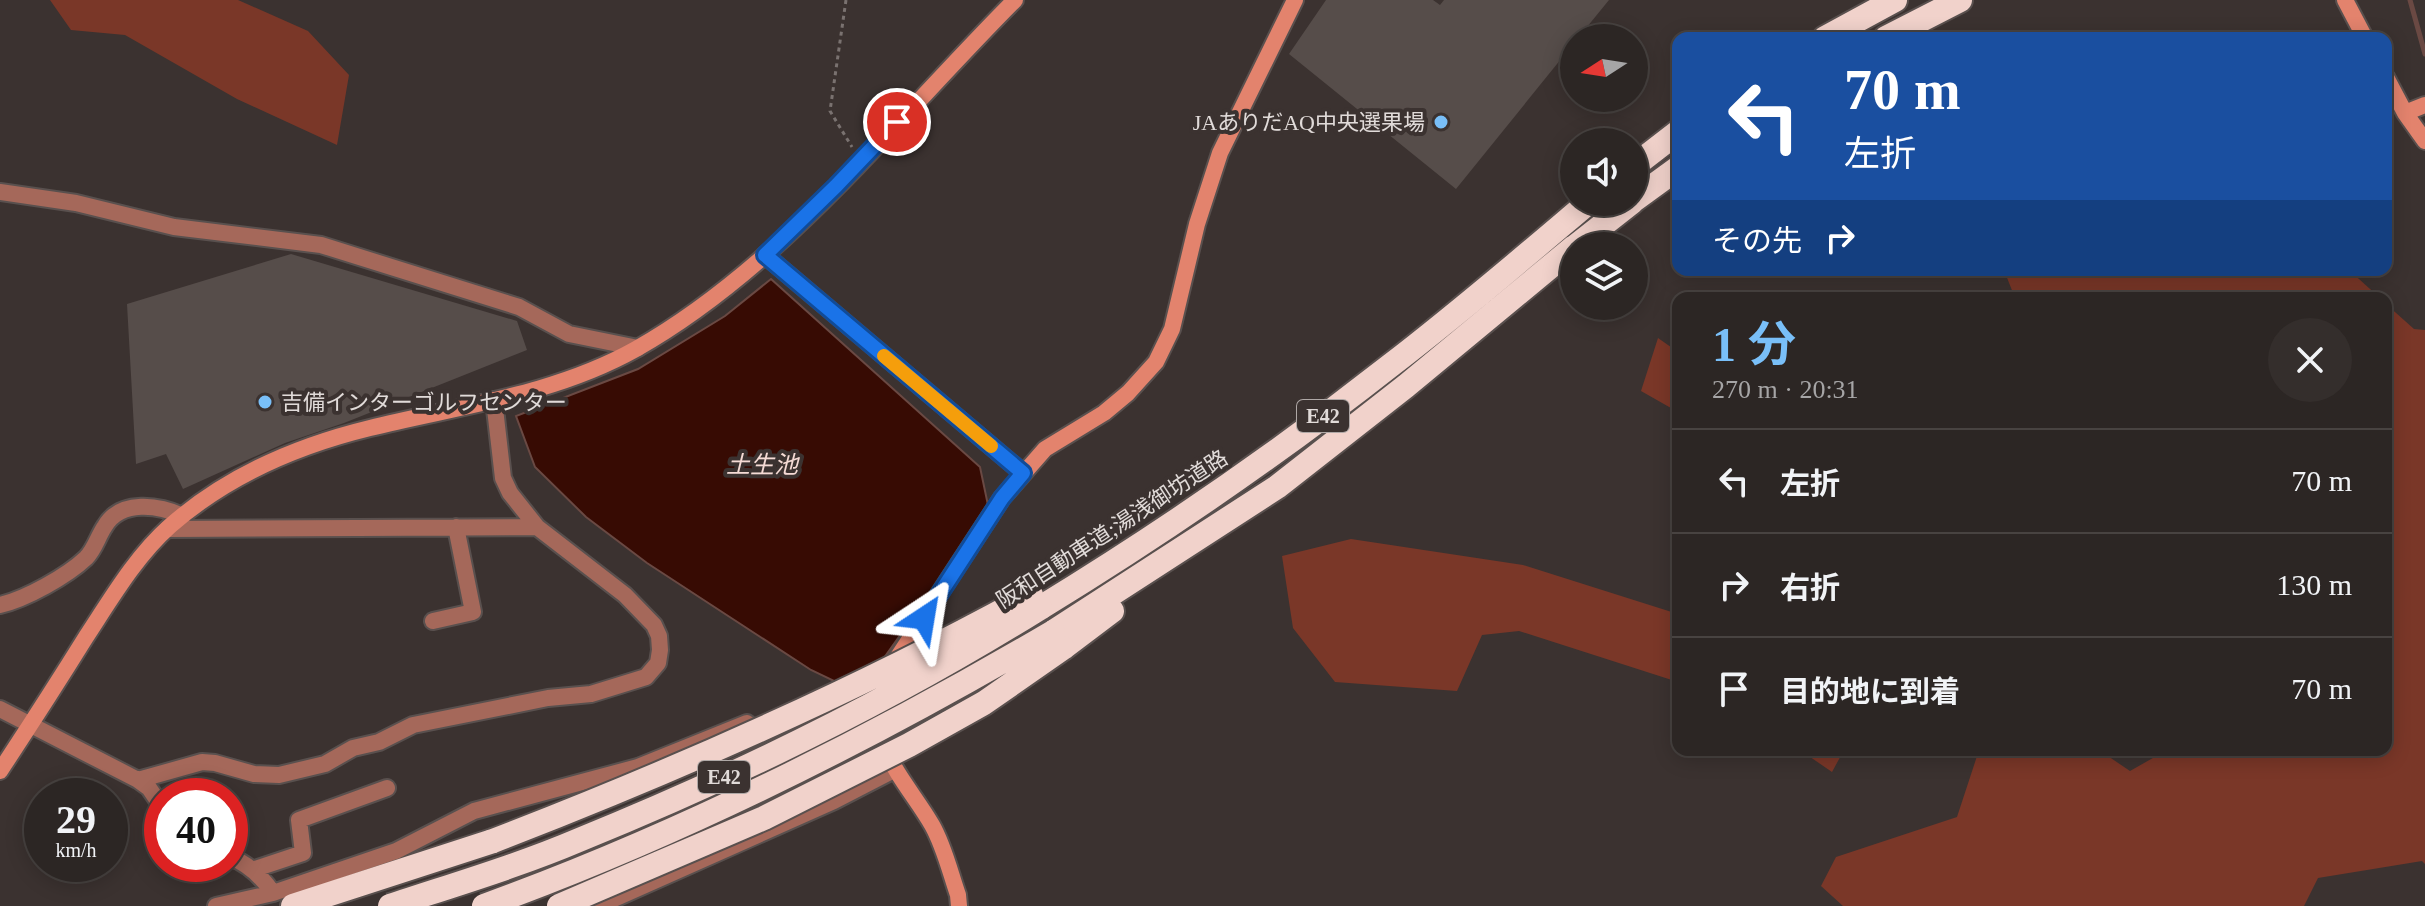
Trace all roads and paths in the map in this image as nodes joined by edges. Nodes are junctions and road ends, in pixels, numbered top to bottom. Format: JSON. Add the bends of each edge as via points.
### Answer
{"nodes":[{"id":1,"x":846,"y":0,"type":"edge"},
{"id":2,"x":1015,"y":0,"type":"edge"},
{"id":3,"x":1295,"y":0,"type":"edge"},
{"id":4,"x":1895,"y":0,"type":"edge"},
{"id":5,"x":1960,"y":0,"type":"edge"},
{"id":6,"x":2345,"y":0,"type":"edge"},
{"id":7,"x":1836,"y":32,"type":"edge"},
{"id":8,"x":1898,"y":32,"type":"edge"},
{"id":9,"x":2362,"y":32,"type":"edge"},
{"id":10,"x":2392,"y":88,"type":"edge"},
{"id":11,"x":2425,"y":105,"type":"edge"},
{"id":12,"x":2405,"y":113,"type":"junction"},
{"id":13,"x":1672,"y":137,"type":"edge"},
{"id":14,"x":2425,"y":141,"type":"edge"},
{"id":15,"x":1648,"y":155,"type":"edge"},
{"id":16,"x":861,"y":160,"type":"junction"},
{"id":17,"x":1672,"y":172,"type":"edge"},
{"id":18,"x":1648,"y":190,"type":"edge"},
{"id":19,"x":0,"y":192,"type":"edge"},
{"id":20,"x":1572,"y":216,"type":"edge"},
{"id":21,"x":1614,"y":216,"type":"edge"},
{"id":22,"x":1594,"y":232,"type":"edge"},
{"id":23,"x":765,"y":255,"type":"junction"},
{"id":24,"x":1560,"y":259,"type":"edge"},
{"id":25,"x":638,"y":348,"type":"junction"},
{"id":26,"x":494,"y":400,"type":"junction"},
{"id":27,"x":1023,"y":473,"type":"junction"},
{"id":28,"x":183,"y":516,"type":"junction"},
{"id":29,"x":456,"y":527,"type":"junction"},
{"id":30,"x":537,"y":527,"type":"junction"},
{"id":31,"x":167,"y":529,"type":"junction"},
{"id":32,"x":1035,"y":601,"type":"junction"},
{"id":33,"x":0,"y":605,"type":"edge"},
{"id":34,"x":433,"y":621,"type":"dead end"},
{"id":35,"x":1058,"y":640,"type":"junction"},
{"id":36,"x":0,"y":709,"type":"edge"},
{"id":37,"x":30,"y":725,"type":"junction"},
{"id":38,"x":894,"y":770,"type":"junction"},
{"id":39,"x":0,"y":771,"type":"edge"},
{"id":40,"x":138,"y":780,"type":"junction"},
{"id":41,"x":144,"y":784,"type":"edge"},
{"id":42,"x":387,"y":788,"type":"dead end"},
{"id":43,"x":834,"y":801,"type":"junction"},
{"id":44,"x":248,"y":867,"type":"edge"},
{"id":45,"x":252,"y":870,"type":"junction"},
{"id":46,"x":283,"y":900,"type":"edge"},
{"id":47,"x":216,"y":906,"type":"edge"},
{"id":48,"x":390,"y":906,"type":"edge"},
{"id":49,"x":484,"y":906,"type":"edge"},
{"id":50,"x":559,"y":906,"type":"edge"},
{"id":51,"x":598,"y":906,"type":"edge"},
{"id":52,"x":959,"y":906,"type":"edge"}],
"edges":[{"from":1,"to":16,"type":"path","via":[[830,111]]},
{"from":2,"to":16,"type":"street"},
{"from":3,"to":27,"type":"street","via":[[1220,153],[1172,329],[1156,362],[1128,393],[1045,449]]},
{"from":4,"to":7,"type":"highway"},
{"from":5,"to":8,"type":"highway"},
{"from":6,"to":9,"type":"street"},
{"from":10,"to":12,"type":"street"},
{"from":11,"to":12,"type":"street"},
{"from":12,"to":14,"type":"street"},
{"from":13,"to":15,"type":"highway"},
{"from":16,"to":23,"type":"street"},
{"from":17,"to":18,"type":"highway","number":"E42"},
{"from":19,"to":25,"type":"street","via":[[76,203],[174,227],[321,245],[519,307],[569,334]]},
{"from":20,"to":32,"type":"highway","name":"阪和自動車道;湯浅御坊道路","number":"E42","via":[[1391,365],[1223,489]]},
{"from":21,"to":22,"type":"highway","number":"E42"},
{"from":23,"to":25,"type":"street","via":[[689,317]]},
{"from":23,"to":27,"type":"street"},
{"from":24,"to":35,"type":"highway","number":"E42","via":[[1277,487]]},
{"from":25,"to":26,"type":"street","via":[[576,376]]},
{"from":26,"to":28,"type":"street","via":[[307,446],[240,475]]},
{"from":26,"to":30,"type":"street","via":[[503,478]]},
{"from":27,"to":38,"type":"street","via":[[893,664],[879,706],[880,731]]},
{"from":28,"to":31,"type":"street"},
{"from":28,"to":33,"type":"street","via":[[157,506],[125,509],[112,516],[86,558]]},
{"from":29,"to":30,"type":"street"},
{"from":29,"to":31,"type":"street"},
{"from":29,"to":34,"type":"street","via":[[473,612]]},
{"from":30,"to":40,"type":"street","via":[[625,595],[654,625],[660,650],[658,663],[646,677],[591,694],[413,725],[325,764],[279,775],[202,762]]},
{"from":31,"to":37,"type":"street","via":[[119,586]]},
{"from":32,"to":46,"type":"highway","bridge":true,"via":[[587,805],[493,841]]},
{"from":32,"to":48,"type":"highway","name":"阪和自動車道;湯浅御坊道路","number":"E42","bridge":true,"via":[[920,679],[744,768],[578,841]]},
{"from":35,"to":49,"type":"highway","number":"E42","bridge":true,"via":[[778,781]]},
{"from":35,"to":50,"type":"highway","bridge":true,"via":[[984,703],[909,745],[764,818]]},
{"from":36,"to":37,"type":"street"},
{"from":37,"to":39,"type":"street"},
{"from":37,"to":40,"type":"street"},
{"from":38,"to":43,"type":"street"},
{"from":38,"to":52,"type":"street","via":[[933,827]]},
{"from":40,"to":41,"type":"street"},
{"from":42,"to":45,"type":"street","via":[[299,820],[303,853]]},
{"from":43,"to":46,"type":"street","via":[[772,713],[638,767],[474,811]]},
{"from":43,"to":51,"type":"street"},
{"from":44,"to":45,"type":"street"},
{"from":45,"to":46,"type":"street"},
{"from":46,"to":47,"type":"street"}]}
